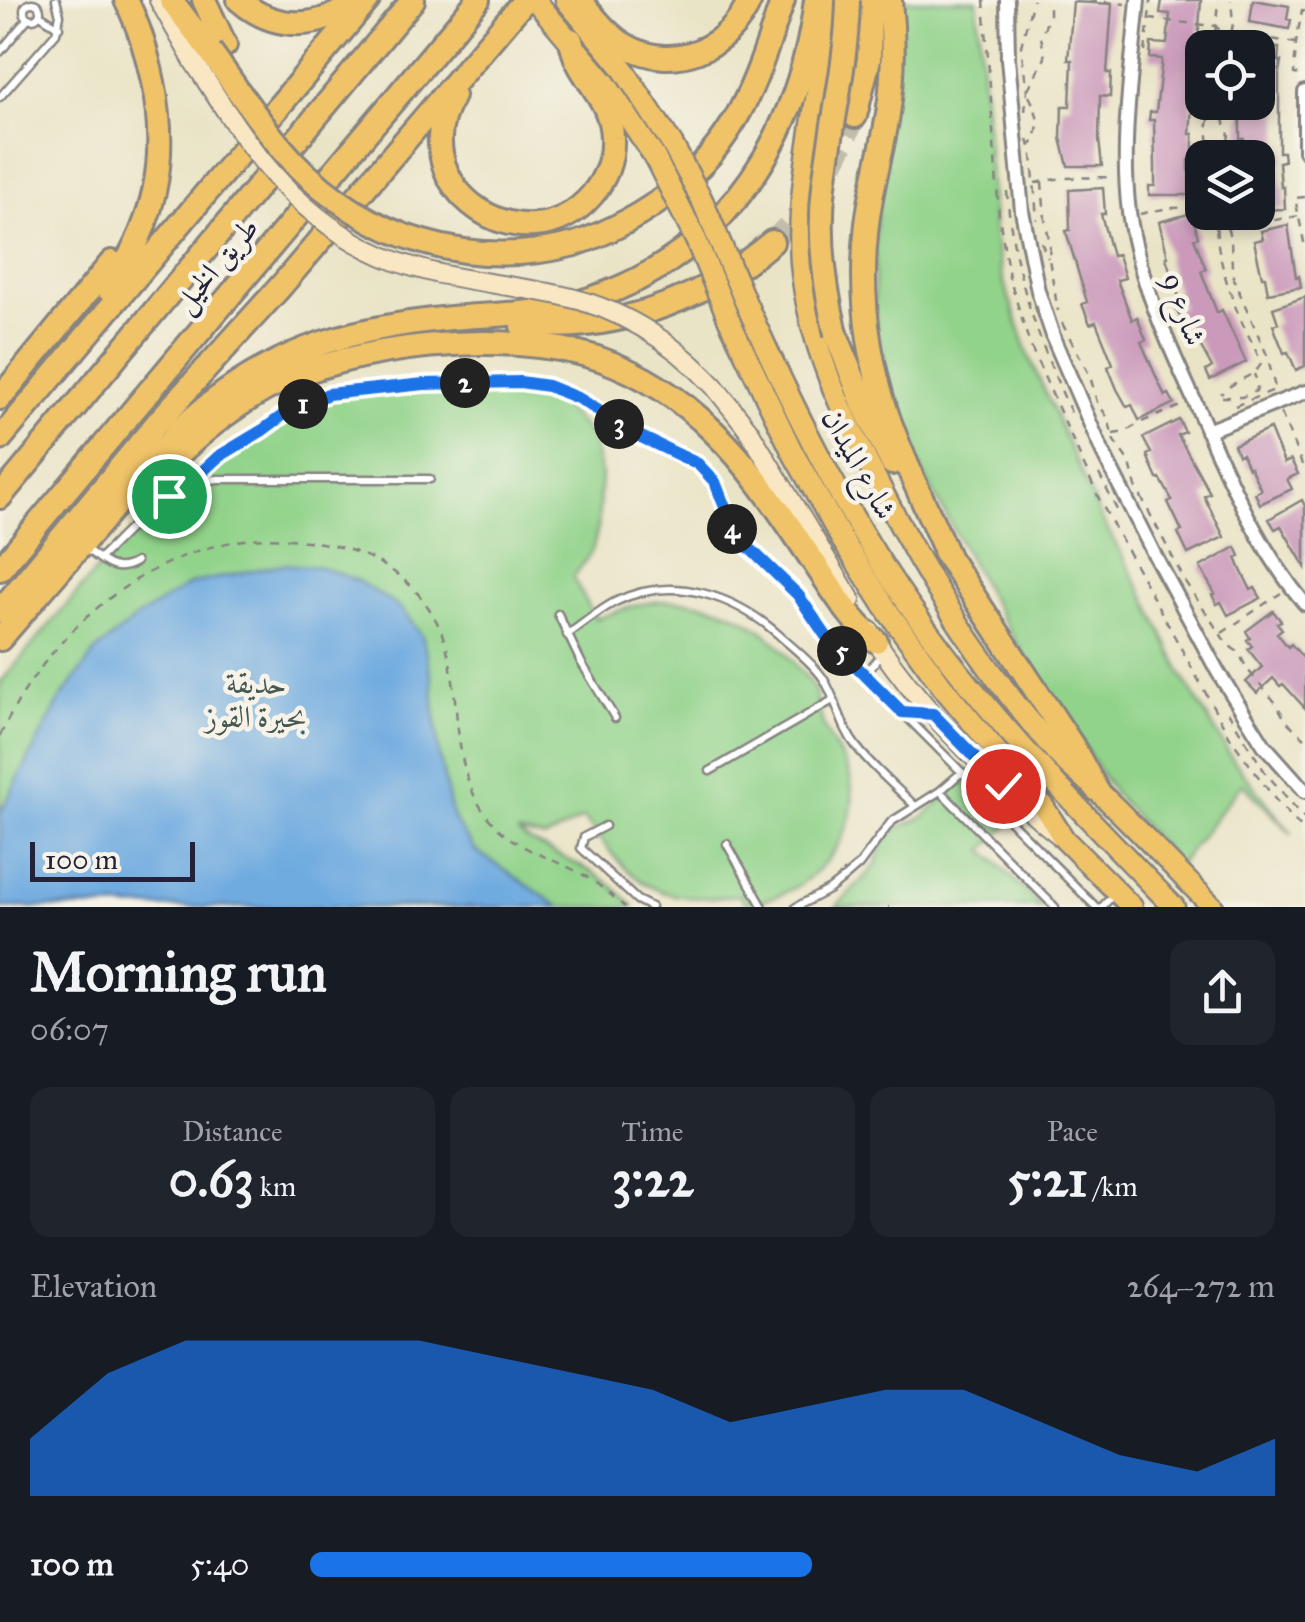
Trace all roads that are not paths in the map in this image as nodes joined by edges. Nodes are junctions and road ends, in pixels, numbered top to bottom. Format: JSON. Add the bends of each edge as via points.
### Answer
{"nodes":[{"id":1,"x":56,"y":0,"type":"edge"},
{"id":2,"x":126,"y":0,"type":"edge"},
{"id":3,"x":159,"y":0,"type":"edge"},
{"id":4,"x":171,"y":0,"type":"edge"},
{"id":5,"x":204,"y":0,"type":"edge"},
{"id":6,"x":239,"y":0,"type":"edge"},
{"id":7,"x":356,"y":0,"type":"edge"},
{"id":8,"x":368,"y":0,"type":"edge"},
{"id":9,"x":413,"y":0,"type":"edge"},
{"id":10,"x":478,"y":0,"type":"edge"},
{"id":11,"x":524,"y":0,"type":"edge"},
{"id":12,"x":536,"y":0,"type":"edge"},
{"id":13,"x":750,"y":0,"type":"edge"},
{"id":14,"x":783,"y":0,"type":"edge"},
{"id":15,"x":816,"y":0,"type":"edge"},
{"id":16,"x":826,"y":0,"type":"edge"},
{"id":17,"x":848,"y":0,"type":"edge"},
{"id":18,"x":870,"y":0,"type":"edge"},
{"id":19,"x":890,"y":0,"type":"edge"},
{"id":20,"x":1008,"y":0,"type":"edge"},
{"id":21,"x":25,"y":2,"type":"edge"},
{"id":22,"x":1132,"y":2,"type":"edge"},
{"id":23,"x":576,"y":4,"type":"edge"},
{"id":24,"x":40,"y":15,"type":"junction"},
{"id":25,"x":28,"y":18,"type":"junction"},
{"id":26,"x":58,"y":27,"type":"junction"},
{"id":27,"x":565,"y":33,"type":"junction"},
{"id":28,"x":482,"y":48,"type":"junction"},
{"id":29,"x":0,"y":52,"type":"edge"},
{"id":30,"x":210,"y":52,"type":"junction"},
{"id":31,"x":153,"y":83,"type":"junction"},
{"id":32,"x":1305,"y":92,"type":"edge"},
{"id":33,"x":0,"y":97,"type":"edge"},
{"id":34,"x":856,"y":116,"type":"tunnel mouth"},
{"id":35,"x":1305,"y":151,"type":"edge"},
{"id":36,"x":772,"y":242,"type":"tunnel mouth"},
{"id":37,"x":384,"y":327,"type":"junction"},
{"id":38,"x":1305,"y":392,"type":"edge"},
{"id":39,"x":0,"y":398,"type":"edge"},
{"id":40,"x":0,"y":422,"type":"edge"},
{"id":41,"x":1207,"y":432,"type":"junction"},
{"id":42,"x":0,"y":439,"type":"edge"},
{"id":43,"x":430,"y":479,"type":"dead end"},
{"id":44,"x":197,"y":482,"type":"junction"},
{"id":45,"x":0,"y":497,"type":"edge"},
{"id":46,"x":105,"y":517,"type":"junction"},
{"id":47,"x":90,"y":552,"type":"junction"},
{"id":48,"x":950,"y":561,"type":"junction"},
{"id":49,"x":136,"y":562,"type":"dead end"},
{"id":50,"x":0,"y":569,"type":"edge"},
{"id":51,"x":1300,"y":595,"type":"edge"},
{"id":52,"x":0,"y":612,"type":"edge"},
{"id":53,"x":558,"y":614,"type":"dead end"},
{"id":54,"x":566,"y":635,"type":"junction"},
{"id":55,"x":0,"y":639,"type":"edge"},
{"id":56,"x":880,"y":646,"type":"junction"},
{"id":57,"x":866,"y":674,"type":"junction"},
{"id":58,"x":833,"y":700,"type":"junction"},
{"id":59,"x":902,"y":712,"type":"junction"},
{"id":60,"x":933,"y":714,"type":"junction"},
{"id":61,"x":615,"y":718,"type":"dead end"},
{"id":62,"x":710,"y":771,"type":"dead end"},
{"id":63,"x":962,"y":772,"type":"junction"},
{"id":64,"x":1096,"y":789,"type":"junction"},
{"id":65,"x":940,"y":791,"type":"junction"},
{"id":66,"x":1305,"y":792,"type":"edge"},
{"id":67,"x":916,"y":806,"type":"junction"},
{"id":68,"x":605,"y":826,"type":"dead end"},
{"id":69,"x":1064,"y":838,"type":"junction"},
{"id":70,"x":727,"y":844,"type":"dead end"},
{"id":71,"x":1105,"y":902,"type":"edge"},
{"id":72,"x":651,"y":907,"type":"edge"},
{"id":73,"x":763,"y":907,"type":"edge"},
{"id":74,"x":796,"y":907,"type":"edge"},
{"id":75,"x":1055,"y":907,"type":"edge"},
{"id":76,"x":1132,"y":907,"type":"edge"},
{"id":77,"x":1174,"y":907,"type":"edge"},
{"id":78,"x":1213,"y":907,"type":"edge"}],
"edges":[{"from":1,"to":26,"type":"lane"},
{"from":2,"to":31,"type":"highway"},
{"from":3,"to":30,"type":"main road"},
{"from":4,"to":30,"type":"highway"},
{"from":5,"to":30,"type":"highway"},
{"from":6,"to":7,"type":"highway","via":[[262,16],[296,24],[320,22]]},
{"from":8,"to":42,"type":"highway"},
{"from":9,"to":45,"type":"highway","name":"طريق الخيل"},
{"from":10,"to":50,"type":"highway","name":"طريق الخيل"},
{"from":11,"to":28,"type":"highway"},
{"from":12,"to":27,"type":"main road","name":"شارع الميدان"},
{"from":13,"to":23,"type":"highway","via":[[722,39],[670,57],[620,42]]},
{"from":14,"to":30,"type":"highway","bridge":true,"via":[[748,96],[707,159],[679,187],[612,229],[535,252],[453,250],[376,223],[296,164]]},
{"from":15,"to":37,"type":"highway","via":[[802,76],[775,143],[752,180],[674,258],[626,285],[552,309]]},
{"from":16,"to":64,"type":"main road","via":[[800,220],[815,340],[840,409],[906,538],[1042,735]]},
{"from":17,"to":48,"type":"highway","bridge":true,"via":[[822,214],[824,278],[851,376]]},
{"from":18,"to":34,"type":"highway","via":[[869,59]]},
{"from":19,"to":48,"type":"highway","via":[[891,88],[865,236],[867,327],[888,416]]},
{"from":20,"to":66,"type":"street","via":[[1022,211],[1055,342],[1104,453],[1218,672],[1264,744]]},
{"from":21,"to":24,"type":"lane","via":[[39,6]]},
{"from":21,"to":25,"type":"lane"},
{"from":22,"to":41,"type":"street","name":"شارع 9","via":[[1130,216],[1152,302]]},
{"from":23,"to":77,"type":"main road","name":"شارع الميدان","bridge":true,"via":[[672,144],[791,402],[928,632],[1014,739]]},
{"from":24,"to":25,"type":"lane"},
{"from":24,"to":26,"type":"lane"},
{"from":25,"to":29,"type":"lane"},
{"from":26,"to":33,"type":"lane"},
{"from":27,"to":28,"type":"highway","via":[[608,114],[610,160],[587,200],[558,219],[535,224],[512,224],[479,211],[444,166],[444,112]]},
{"from":27,"to":69,"type":"main road","name":"شارع الميدان","bridge":true,"via":[[654,156],[792,453],[864,576]]},
{"from":28,"to":52,"type":"highway"},
{"from":30,"to":56,"type":"main road","bridge":true,"via":[[249,145],[312,213],[350,239],[434,274],[558,294],[614,312],[668,343],[748,429]]},
{"from":31,"to":39,"type":"highway","via":[[152,153],[133,225],[86,296]]},
{"from":31,"to":40,"type":"highway","via":[[159,164],[140,236],[108,292]]},
{"from":32,"to":35,"type":"street"},
{"from":36,"to":37,"type":"highway","via":[[708,287],[615,320]]},
{"from":37,"to":46,"type":"highway","via":[[303,348],[232,386],[183,427]]},
{"from":38,"to":41,"type":"street"},
{"from":41,"to":51,"type":"street","name":"شارع 9","via":[[1254,530]]},
{"from":43,"to":44,"type":"lane"},
{"from":44,"to":47,"type":"lane"},
{"from":44,"to":57,"type":"lane","via":[[218,457],[328,394],[424,384],[548,386],[698,464],[715,482],[736,535]]},
{"from":46,"to":47,"type":"highway"},
{"from":46,"to":56,"type":"highway","via":[[129,504],[230,412],[314,369],[436,346],[560,349],[649,381],[714,431]]},
{"from":47,"to":49,"type":"lane","via":[[120,568]]},
{"from":47,"to":55,"type":"highway"},
{"from":48,"to":64,"type":"highway"},
{"from":53,"to":54,"type":"lane"},
{"from":54,"to":58,"type":"lane","via":[[640,593],[714,595],[776,633],[822,676]]},
{"from":54,"to":61,"type":"lane"},
{"from":56,"to":57,"type":"lane"},
{"from":56,"to":60,"type":"main road"},
{"from":57,"to":59,"type":"lane"},
{"from":58,"to":62,"type":"lane"},
{"from":58,"to":67,"type":"lane","via":[[856,747]]},
{"from":59,"to":60,"type":"lane"},
{"from":59,"to":63,"type":"lane"},
{"from":60,"to":69,"type":"main road"},
{"from":63,"to":65,"type":"lane"},
{"from":63,"to":71,"type":"lane"},
{"from":64,"to":78,"type":"main road"},
{"from":65,"to":67,"type":"lane"},
{"from":65,"to":75,"type":"lane"},
{"from":67,"to":74,"type":"lane","via":[[891,822],[844,878]]},
{"from":68,"to":72,"type":"lane","via":[[584,837],[581,848]]},
{"from":69,"to":71,"type":"main road","name":"شارع الميدان"},
{"from":70,"to":73,"type":"lane"},
{"from":71,"to":76,"type":"main road","name":"شارع الميدان"}]}
